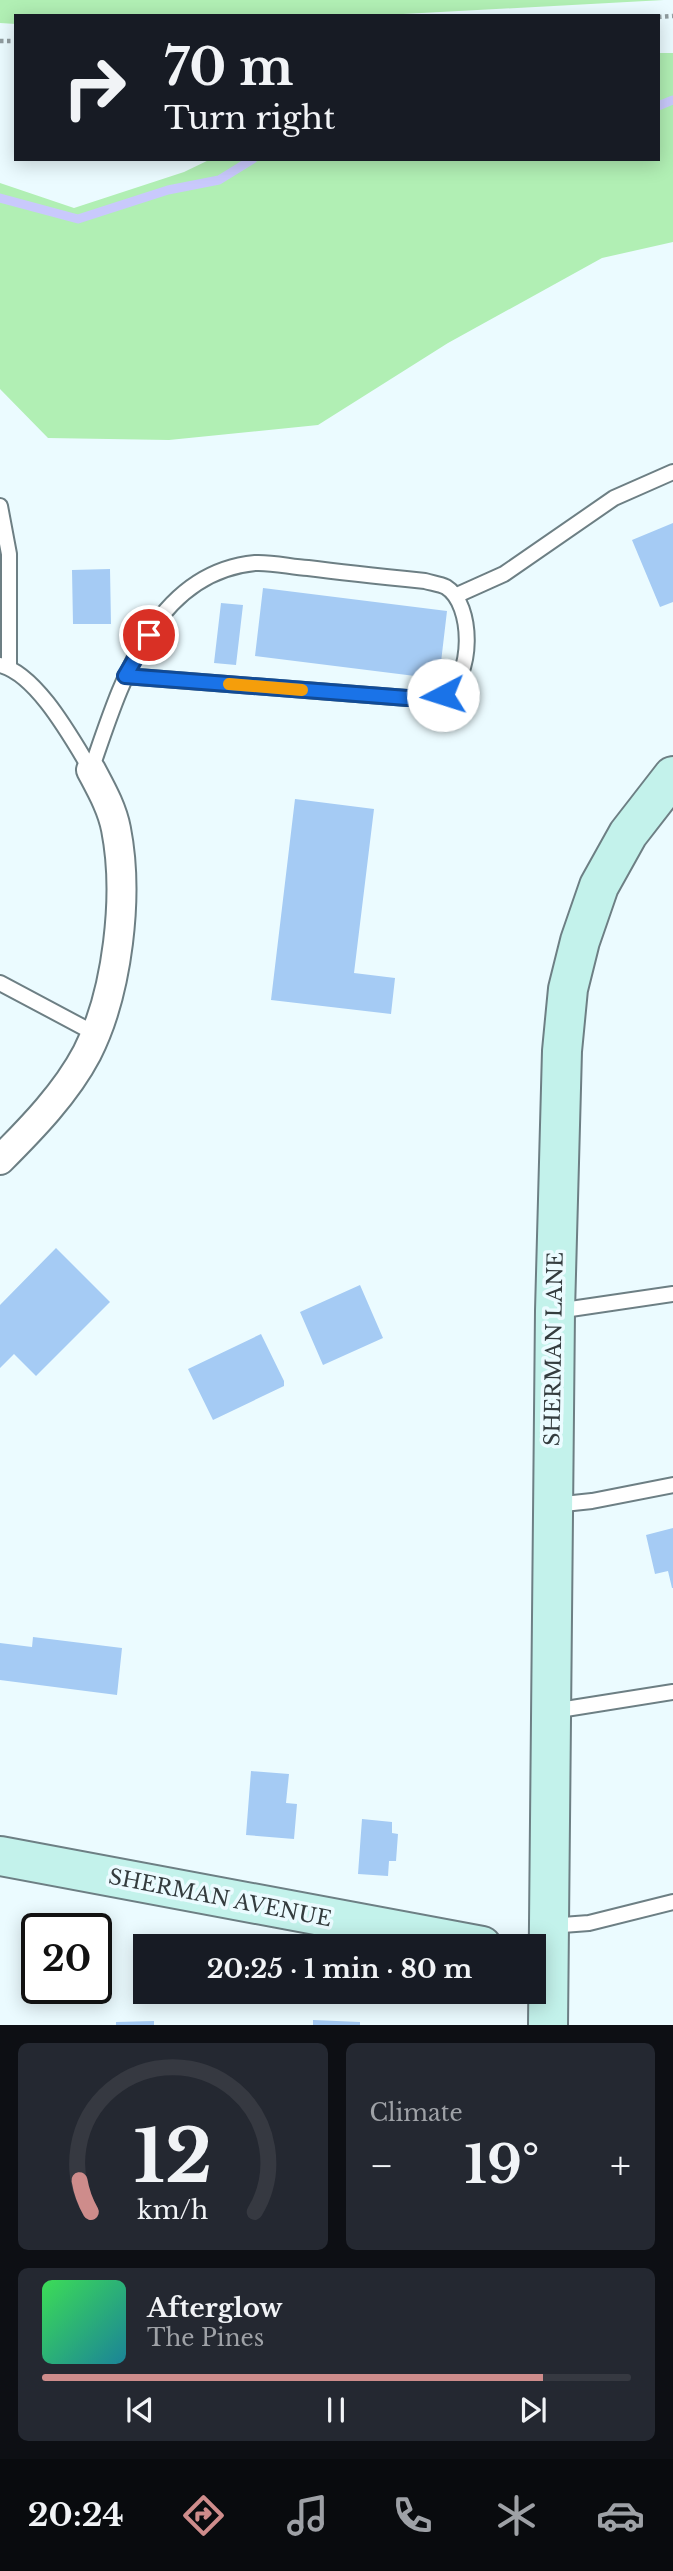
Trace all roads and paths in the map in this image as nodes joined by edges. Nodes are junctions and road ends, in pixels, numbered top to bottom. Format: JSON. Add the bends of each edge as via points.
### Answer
{"nodes":[{"id":1,"x":673,"y":472,"type":"edge"},
{"id":2,"x":0,"y":506,"type":"edge"},
{"id":3,"x":455,"y":596,"type":"junction"},
{"id":4,"x":4,"y":602,"type":"edge"},
{"id":5,"x":4,"y":666,"type":"edge"},
{"id":6,"x":125,"y":676,"type":"junction"},
{"id":7,"x":91,"y":770,"type":"junction"},
{"id":8,"x":673,"y":776,"type":"edge"},
{"id":9,"x":0,"y":983,"type":"edge"},
{"id":10,"x":94,"y":1033,"type":"junction"},
{"id":11,"x":0,"y":1160,"type":"edge"},
{"id":12,"x":673,"y":1294,"type":"edge"},
{"id":13,"x":555,"y":1311,"type":"junction"},
{"id":14,"x":673,"y":1485,"type":"edge"},
{"id":15,"x":552,"y":1505,"type":"junction"},
{"id":16,"x":673,"y":1692,"type":"edge"},
{"id":17,"x":551,"y":1711,"type":"junction"},
{"id":18,"x":0,"y":1856,"type":"edge"},
{"id":19,"x":673,"y":1902,"type":"edge"},
{"id":20,"x":418,"y":1934,"type":"edge"},
{"id":21,"x":543,"y":1934,"type":"edge"},
{"id":22,"x":546,"y":1941,"type":"edge"},
{"id":23,"x":546,"y":1992,"type":"edge"},
{"id":24,"x":548,"y":2025,"type":"edge"}],
"edges":[{"from":1,"to":3,"type":"lane","via":[[614,498],[505,574]]},
{"from":2,"to":4,"type":"lane","via":[[9,554]]},
{"from":3,"to":6,"type":"lane","via":[[446,587],[425,581],[259,563],[225,568],[196,582],[161,614]]},
{"from":3,"to":6,"type":"lane","via":[[467,636],[464,665],[455,686],[443,695],[407,698]]},
{"from":4,"to":5,"type":"lane","via":[[10,632]]},
{"from":5,"to":7,"type":"lane","via":[[54,710]]},
{"from":6,"to":7,"type":"lane"},
{"from":7,"to":10,"type":"street","via":[[116,828],[122,889],[117,955]]},
{"from":8,"to":13,"type":"street","name":"SHERMAN LANE","via":[[628,834],[599,886],[568,989],[560,1088]]},
{"from":9,"to":10,"type":"lane"},
{"from":10,"to":11,"type":"street","via":[[61,1091]]},
{"from":12,"to":13,"type":"lane"},
{"from":13,"to":15,"type":"street","name":"SHERMAN LANE"},
{"from":14,"to":15,"type":"lane"},
{"from":15,"to":17,"type":"street","name":"SHERMAN LANE"},
{"from":16,"to":17,"type":"lane"},
{"from":17,"to":21,"type":"street","name":"SHERMAN LANE"},
{"from":18,"to":20,"type":"street","name":"SHERMAN AVENUE"},
{"from":19,"to":22,"type":"lane","via":[[589,1923]]},
{"from":23,"to":24,"type":"street"}]}
